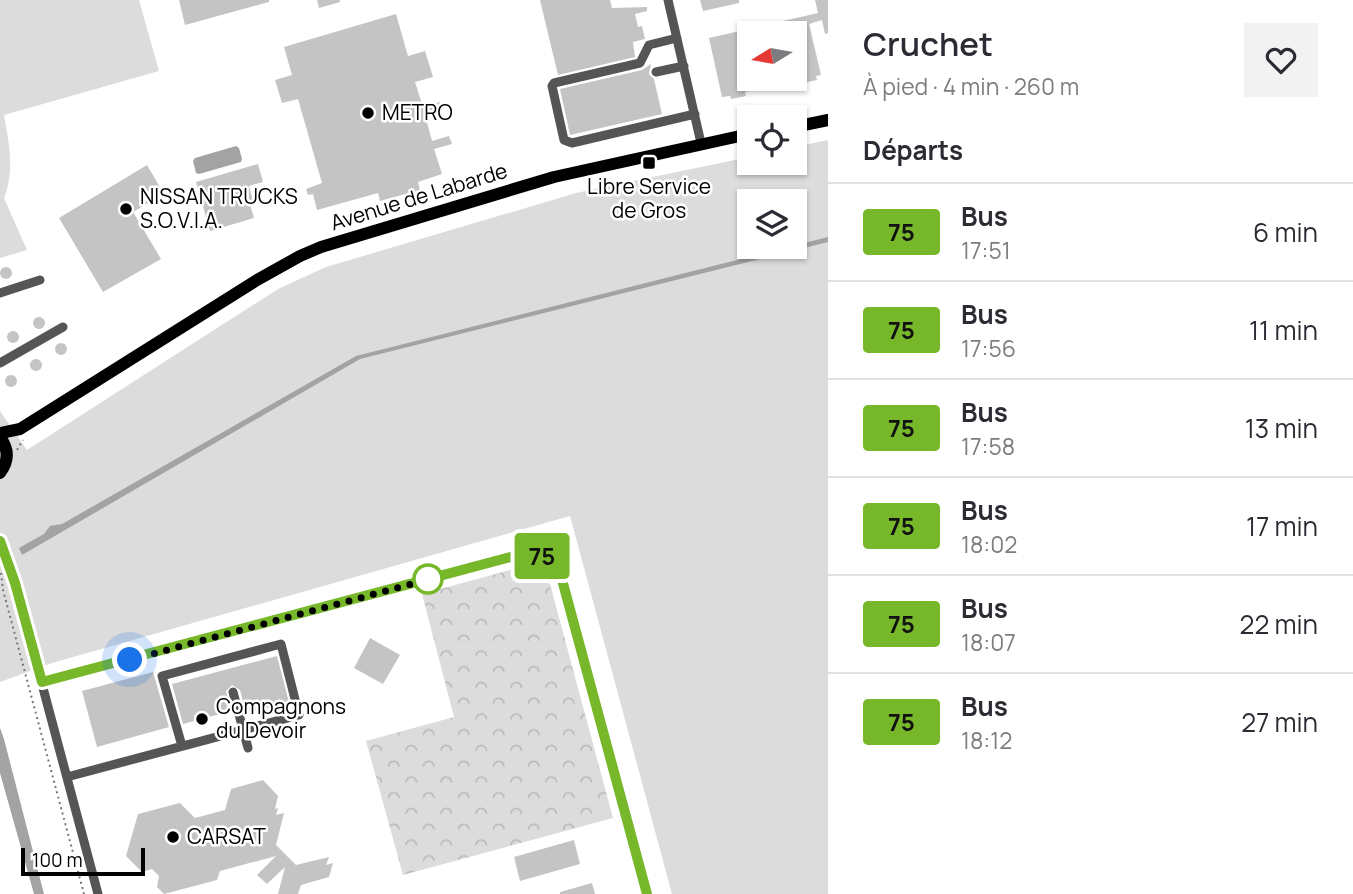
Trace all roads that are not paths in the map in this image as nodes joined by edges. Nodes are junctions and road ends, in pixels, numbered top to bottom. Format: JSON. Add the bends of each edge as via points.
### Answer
{"nodes":[{"id":1,"x":668,"y":0,"type":"edge"},
{"id":2,"x":677,"y":38,"type":"junction"},
{"id":3,"x":684,"y":66,"type":"junction"},
{"id":4,"x":656,"y":72,"type":"dead end"},
{"id":5,"x":695,"y":114,"type":"junction"},
{"id":6,"x":828,"y":120,"type":"edge"},
{"id":7,"x":807,"y":124,"type":"edge"},
{"id":8,"x":737,"y":136,"type":"edge"},
{"id":9,"x":701,"y":143,"type":"junction"},
{"id":10,"x":40,"y":280,"type":"dead end"},
{"id":11,"x":0,"y":293,"type":"edge"},
{"id":12,"x":63,"y":327,"type":"dead end"},
{"id":13,"x":0,"y":363,"type":"edge"},
{"id":14,"x":25,"y":432,"type":"junction"},
{"id":15,"x":0,"y":435,"type":"edge"},
{"id":16,"x":12,"y":451,"type":"junction"},
{"id":17,"x":0,"y":473,"type":"edge"},
{"id":18,"x":0,"y":541,"type":"edge"},
{"id":19,"x":42,"y":682,"type":"junction"},
{"id":20,"x":233,"y":692,"type":"dead end"},
{"id":21,"x":243,"y":730,"type":"junction"},
{"id":22,"x":182,"y":746,"type":"junction"},
{"id":23,"x":248,"y":748,"type":"dead end"},
{"id":24,"x":67,"y":777,"type":"junction"},
{"id":25,"x":98,"y":894,"type":"edge"},
{"id":26,"x":647,"y":894,"type":"edge"}],
"edges":[{"from":1,"to":2,"type":"street"},
{"from":2,"to":3,"type":"street"},
{"from":2,"to":5,"type":"street","via":[[649,45],[640,63],[554,83],[564,140],[572,143]]},
{"from":3,"to":4,"type":"street"},
{"from":3,"to":5,"type":"street"},
{"from":5,"to":9,"type":"street"},
{"from":6,"to":7,"type":"main road"},
{"from":8,"to":9,"type":"main road","name":"Avenue de Labarde"},
{"from":9,"to":14,"type":"main road","name":"Avenue de Labarde","via":[[541,180],[300,256]]},
{"from":10,"to":11,"type":"street"},
{"from":12,"to":13,"type":"street"},
{"from":14,"to":15,"type":"main road","name":"Avenue de Labarde"},
{"from":14,"to":16,"type":"main road","name":"Avenue de Labarde"},
{"from":15,"to":16,"type":"main road"},
{"from":16,"to":17,"type":"main road","name":"Avenue de Labarde"},
{"from":18,"to":19,"type":"street"},
{"from":19,"to":24,"type":"street"},
{"from":19,"to":26,"type":"street","via":[[534,553],[555,565],[561,576]]},
{"from":20,"to":21,"type":"street"},
{"from":21,"to":22,"type":"street"},
{"from":21,"to":22,"type":"street","via":[[299,715],[281,644],[162,676]]},
{"from":21,"to":23,"type":"street"},
{"from":22,"to":24,"type":"street"},
{"from":24,"to":25,"type":"street"}]}
